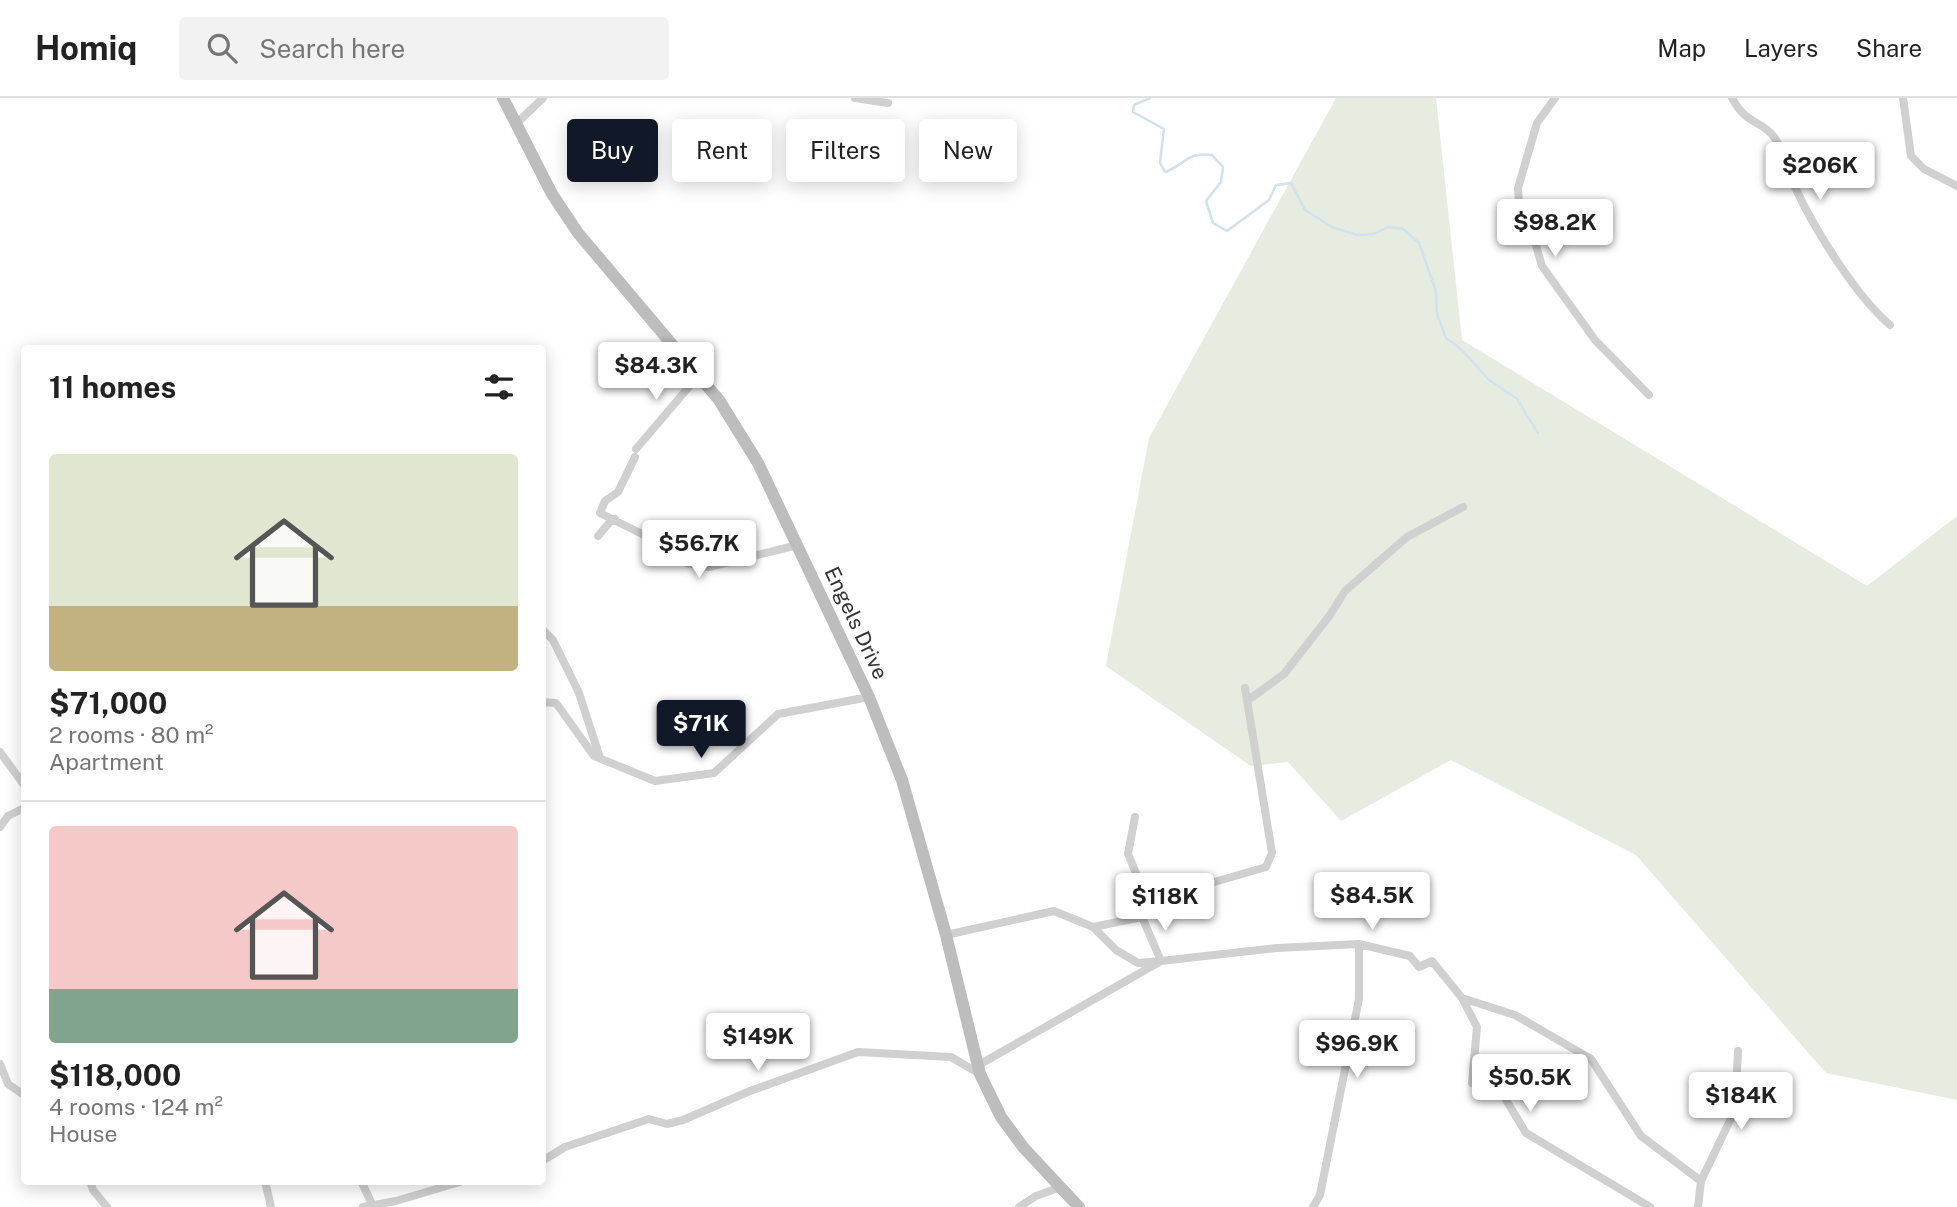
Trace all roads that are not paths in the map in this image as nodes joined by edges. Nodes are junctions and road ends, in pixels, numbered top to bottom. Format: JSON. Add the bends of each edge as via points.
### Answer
{"nodes":[{"id":1,"x":503,"y":98,"type":"edge"},
{"id":2,"x":543,"y":98,"type":"edge"},
{"id":3,"x":855,"y":98,"type":"edge"},
{"id":4,"x":1555,"y":98,"type":"edge"},
{"id":5,"x":1732,"y":98,"type":"edge"},
{"id":6,"x":1903,"y":98,"type":"edge"},
{"id":7,"x":888,"y":103,"type":"dead end"},
{"id":8,"x":517,"y":123,"type":"junction"},
{"id":9,"x":1957,"y":186,"type":"edge"},
{"id":10,"x":1890,"y":325,"type":"dead end"},
{"id":11,"x":699,"y":375,"type":"junction"},
{"id":12,"x":1649,"y":395,"type":"dead end"},
{"id":13,"x":1463,"y":507,"type":"dead end"},
{"id":14,"x":615,"y":519,"type":"junction"},
{"id":15,"x":598,"y":536,"type":"dead end"},
{"id":16,"x":798,"y":545,"type":"junction"},
{"id":17,"x":546,"y":633,"type":"edge"},
{"id":18,"x":1245,"y":688,"type":"dead end"},
{"id":19,"x":869,"y":696,"type":"junction"},
{"id":20,"x":1247,"y":701,"type":"junction"},
{"id":21,"x":546,"y":702,"type":"edge"},
{"id":22,"x":0,"y":752,"type":"edge"},
{"id":23,"x":600,"y":758,"type":"junction"},
{"id":24,"x":21,"y":781,"type":"edge"},
{"id":25,"x":21,"y":810,"type":"edge"},
{"id":26,"x":1135,"y":817,"type":"dead end"},
{"id":27,"x":0,"y":827,"type":"edge"},
{"id":28,"x":1138,"y":917,"type":"junction"},
{"id":29,"x":1093,"y":928,"type":"junction"},
{"id":30,"x":946,"y":935,"type":"junction"},
{"id":31,"x":1359,"y":944,"type":"junction"},
{"id":32,"x":1161,"y":961,"type":"junction"},
{"id":33,"x":1462,"y":998,"type":"junction"},
{"id":34,"x":1738,"y":1051,"type":"dead end"},
{"id":35,"x":0,"y":1064,"type":"edge"},
{"id":36,"x":978,"y":1070,"type":"junction"},
{"id":37,"x":21,"y":1093,"type":"edge"},
{"id":38,"x":546,"y":1159,"type":"edge"},
{"id":39,"x":1701,"y":1181,"type":"junction"},
{"id":40,"x":92,"y":1185,"type":"edge"},
{"id":41,"x":266,"y":1185,"type":"edge"},
{"id":42,"x":362,"y":1185,"type":"edge"},
{"id":43,"x":450,"y":1185,"type":"edge"},
{"id":44,"x":1061,"y":1187,"type":"junction"},
{"id":45,"x":372,"y":1205,"type":"edge"},
{"id":46,"x":107,"y":1207,"type":"edge"},
{"id":47,"x":271,"y":1207,"type":"edge"},
{"id":48,"x":1019,"y":1207,"type":"edge"},
{"id":49,"x":1079,"y":1207,"type":"edge"},
{"id":50,"x":1313,"y":1207,"type":"edge"},
{"id":51,"x":1650,"y":1207,"type":"edge"},
{"id":52,"x":1698,"y":1207,"type":"edge"}],
"edges":[{"from":1,"to":8,"type":"street","name":"Engels Drive"},
{"from":2,"to":8,"type":"street"},
{"from":3,"to":7,"type":"street"},
{"from":4,"to":12,"type":"street","via":[[1537,122],[1518,188],[1519,202],[1526,211],[1542,266],[1595,340]]},
{"from":5,"to":10,"type":"street","via":[[1741,115],[1774,136],[1824,239],[1876,313]]},
{"from":6,"to":9,"type":"street","via":[[1911,156],[1924,169]]},
{"from":8,"to":11,"type":"street","name":"Engels Drive","via":[[552,194],[578,233]]},
{"from":11,"to":14,"type":"street","via":[[635,453],[618,492],[605,500],[600,513]]},
{"from":11,"to":16,"type":"street","name":"Engels Drive","via":[[735,423]]},
{"from":13,"to":20,"type":"street","via":[[1407,537],[1345,591],[1283,674]]},
{"from":14,"to":15,"type":"street"},
{"from":14,"to":16,"type":"street","via":[[667,541],[687,563],[709,567]]},
{"from":16,"to":19,"type":"street","name":"Engels Drive"},
{"from":17,"to":23,"type":"street","via":[[579,693]]},
{"from":18,"to":20,"type":"street"},
{"from":19,"to":23,"type":"street","via":[[778,714],[714,773],[655,781]]},
{"from":19,"to":30,"type":"street","name":"Engels Drive","via":[[910,804]]},
{"from":20,"to":28,"type":"street","via":[[1270,860],[1266,867],[1166,896]]},
{"from":21,"to":23,"type":"street","via":[[556,703]]},
{"from":22,"to":24,"type":"street"},
{"from":25,"to":27,"type":"street"},
{"from":26,"to":28,"type":"street","via":[[1128,854],[1143,890]]},
{"from":28,"to":29,"type":"street"},
{"from":28,"to":32,"type":"street"},
{"from":29,"to":30,"type":"street","via":[[1054,911]]},
{"from":29,"to":32,"type":"street","via":[[1138,963]]},
{"from":30,"to":36,"type":"street","name":"Engels Drive"},
{"from":31,"to":32,"type":"street"},
{"from":31,"to":33,"type":"street","via":[[1410,956],[1419,967],[1433,961]]},
{"from":31,"to":50,"type":"street","via":[[1359,999],[1320,1195]]},
{"from":32,"to":36,"type":"street"},
{"from":33,"to":39,"type":"street","via":[[1515,1015],[1591,1059],[1641,1136]]},
{"from":33,"to":51,"type":"street","via":[[1477,1027],[1472,1083],[1500,1090],[1526,1133]]},
{"from":34,"to":39,"type":"street","via":[[1735,1110]]},
{"from":35,"to":37,"type":"street","via":[[8,1084]]},
{"from":36,"to":38,"type":"street","via":[[951,1057],[858,1052],[683,1120],[667,1124],[649,1119],[575,1143]]},
{"from":36,"to":44,"type":"street","name":"Engels Drive","via":[[1001,1117]]},
{"from":39,"to":52,"type":"street"},
{"from":40,"to":46,"type":"street"},
{"from":41,"to":47,"type":"street"},
{"from":42,"to":45,"type":"street"},
{"from":43,"to":45,"type":"street"},
{"from":44,"to":48,"type":"street"},
{"from":44,"to":49,"type":"street","name":"Engels Drive"}]}
